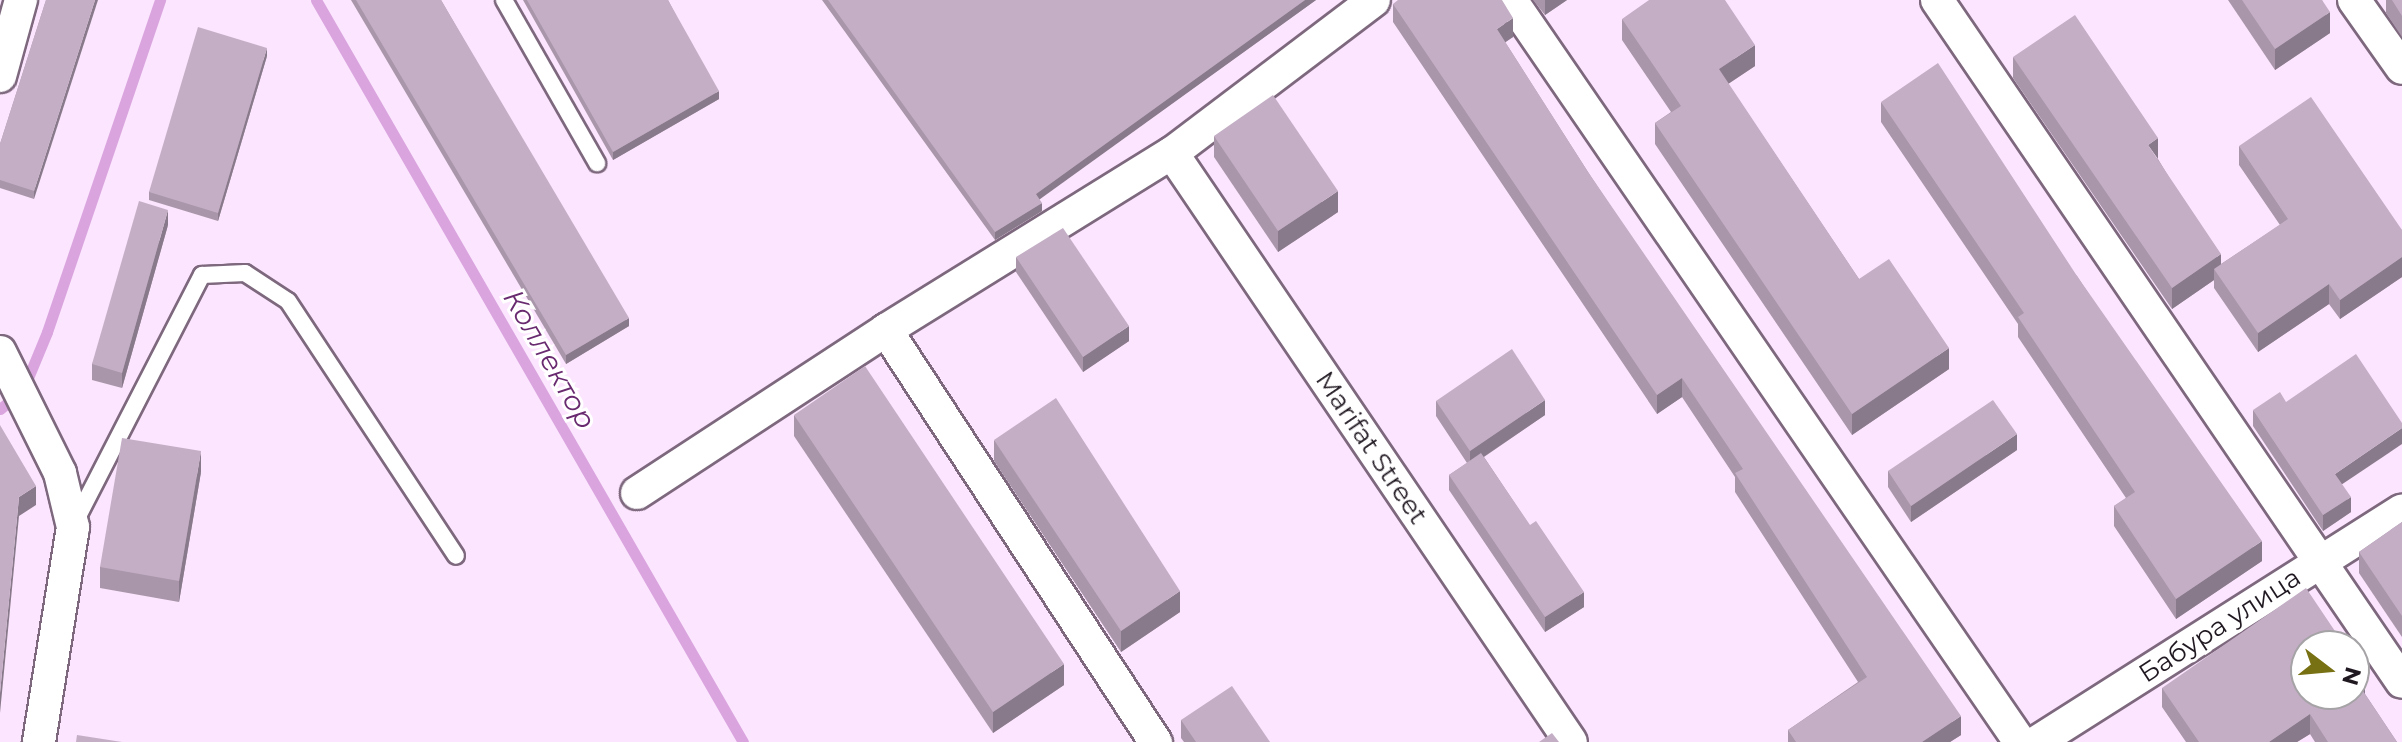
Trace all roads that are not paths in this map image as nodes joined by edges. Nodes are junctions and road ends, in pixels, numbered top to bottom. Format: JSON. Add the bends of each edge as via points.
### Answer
{"nodes":[{"id":1,"x":21,"y":0,"type":"edge"},
{"id":2,"x":504,"y":0,"type":"edge"},
{"id":3,"x":1374,"y":0,"type":"edge"},
{"id":4,"x":1511,"y":0,"type":"edge"},
{"id":5,"x":1937,"y":0,"type":"edge"},
{"id":6,"x":2354,"y":0,"type":"edge"},
{"id":7,"x":2402,"y":68,"type":"edge"},
{"id":8,"x":0,"y":76,"type":"edge"},
{"id":9,"x":1172,"y":153,"type":"junction"},
{"id":10,"x":597,"y":163,"type":"dead end"},
{"id":11,"x":886,"y":330,"type":"junction"},
{"id":12,"x":14,"y":378,"type":"edge"},
{"id":13,"x":637,"y":493,"type":"dead end"},
{"id":14,"x":2402,"y":510,"type":"edge"},
{"id":15,"x":73,"y":527,"type":"junction"},
{"id":16,"x":456,"y":556,"type":"dead end"},
{"id":17,"x":2321,"y":561,"type":"junction"},
{"id":18,"x":2402,"y":682,"type":"edge"},
{"id":19,"x":39,"y":742,"type":"edge"},
{"id":20,"x":1156,"y":742,"type":"edge"},
{"id":21,"x":1571,"y":742,"type":"edge"},
{"id":22,"x":2020,"y":742,"type":"edge"},
{"id":23,"x":2037,"y":742,"type":"edge"}],
"edges":[{"from":1,"to":8,"type":"street"},
{"from":2,"to":10,"type":"lane"},
{"from":3,"to":9,"type":"street"},
{"from":4,"to":22,"type":"street"},
{"from":5,"to":17,"type":"street"},
{"from":6,"to":7,"type":"street"},
{"from":9,"to":11,"type":"street"},
{"from":9,"to":21,"type":"street","name":"Marifat Street"},
{"from":11,"to":13,"type":"street"},
{"from":11,"to":20,"type":"street"},
{"from":12,"to":15,"type":"street","via":[[60,473]]},
{"from":14,"to":17,"type":"street","name":"Бабура улица"},
{"from":15,"to":16,"type":"lane","via":[[202,275],[245,273],[288,301]]},
{"from":15,"to":19,"type":"street"},
{"from":17,"to":18,"type":"street"},
{"from":17,"to":23,"type":"street","name":"Бабура улица"}]}
